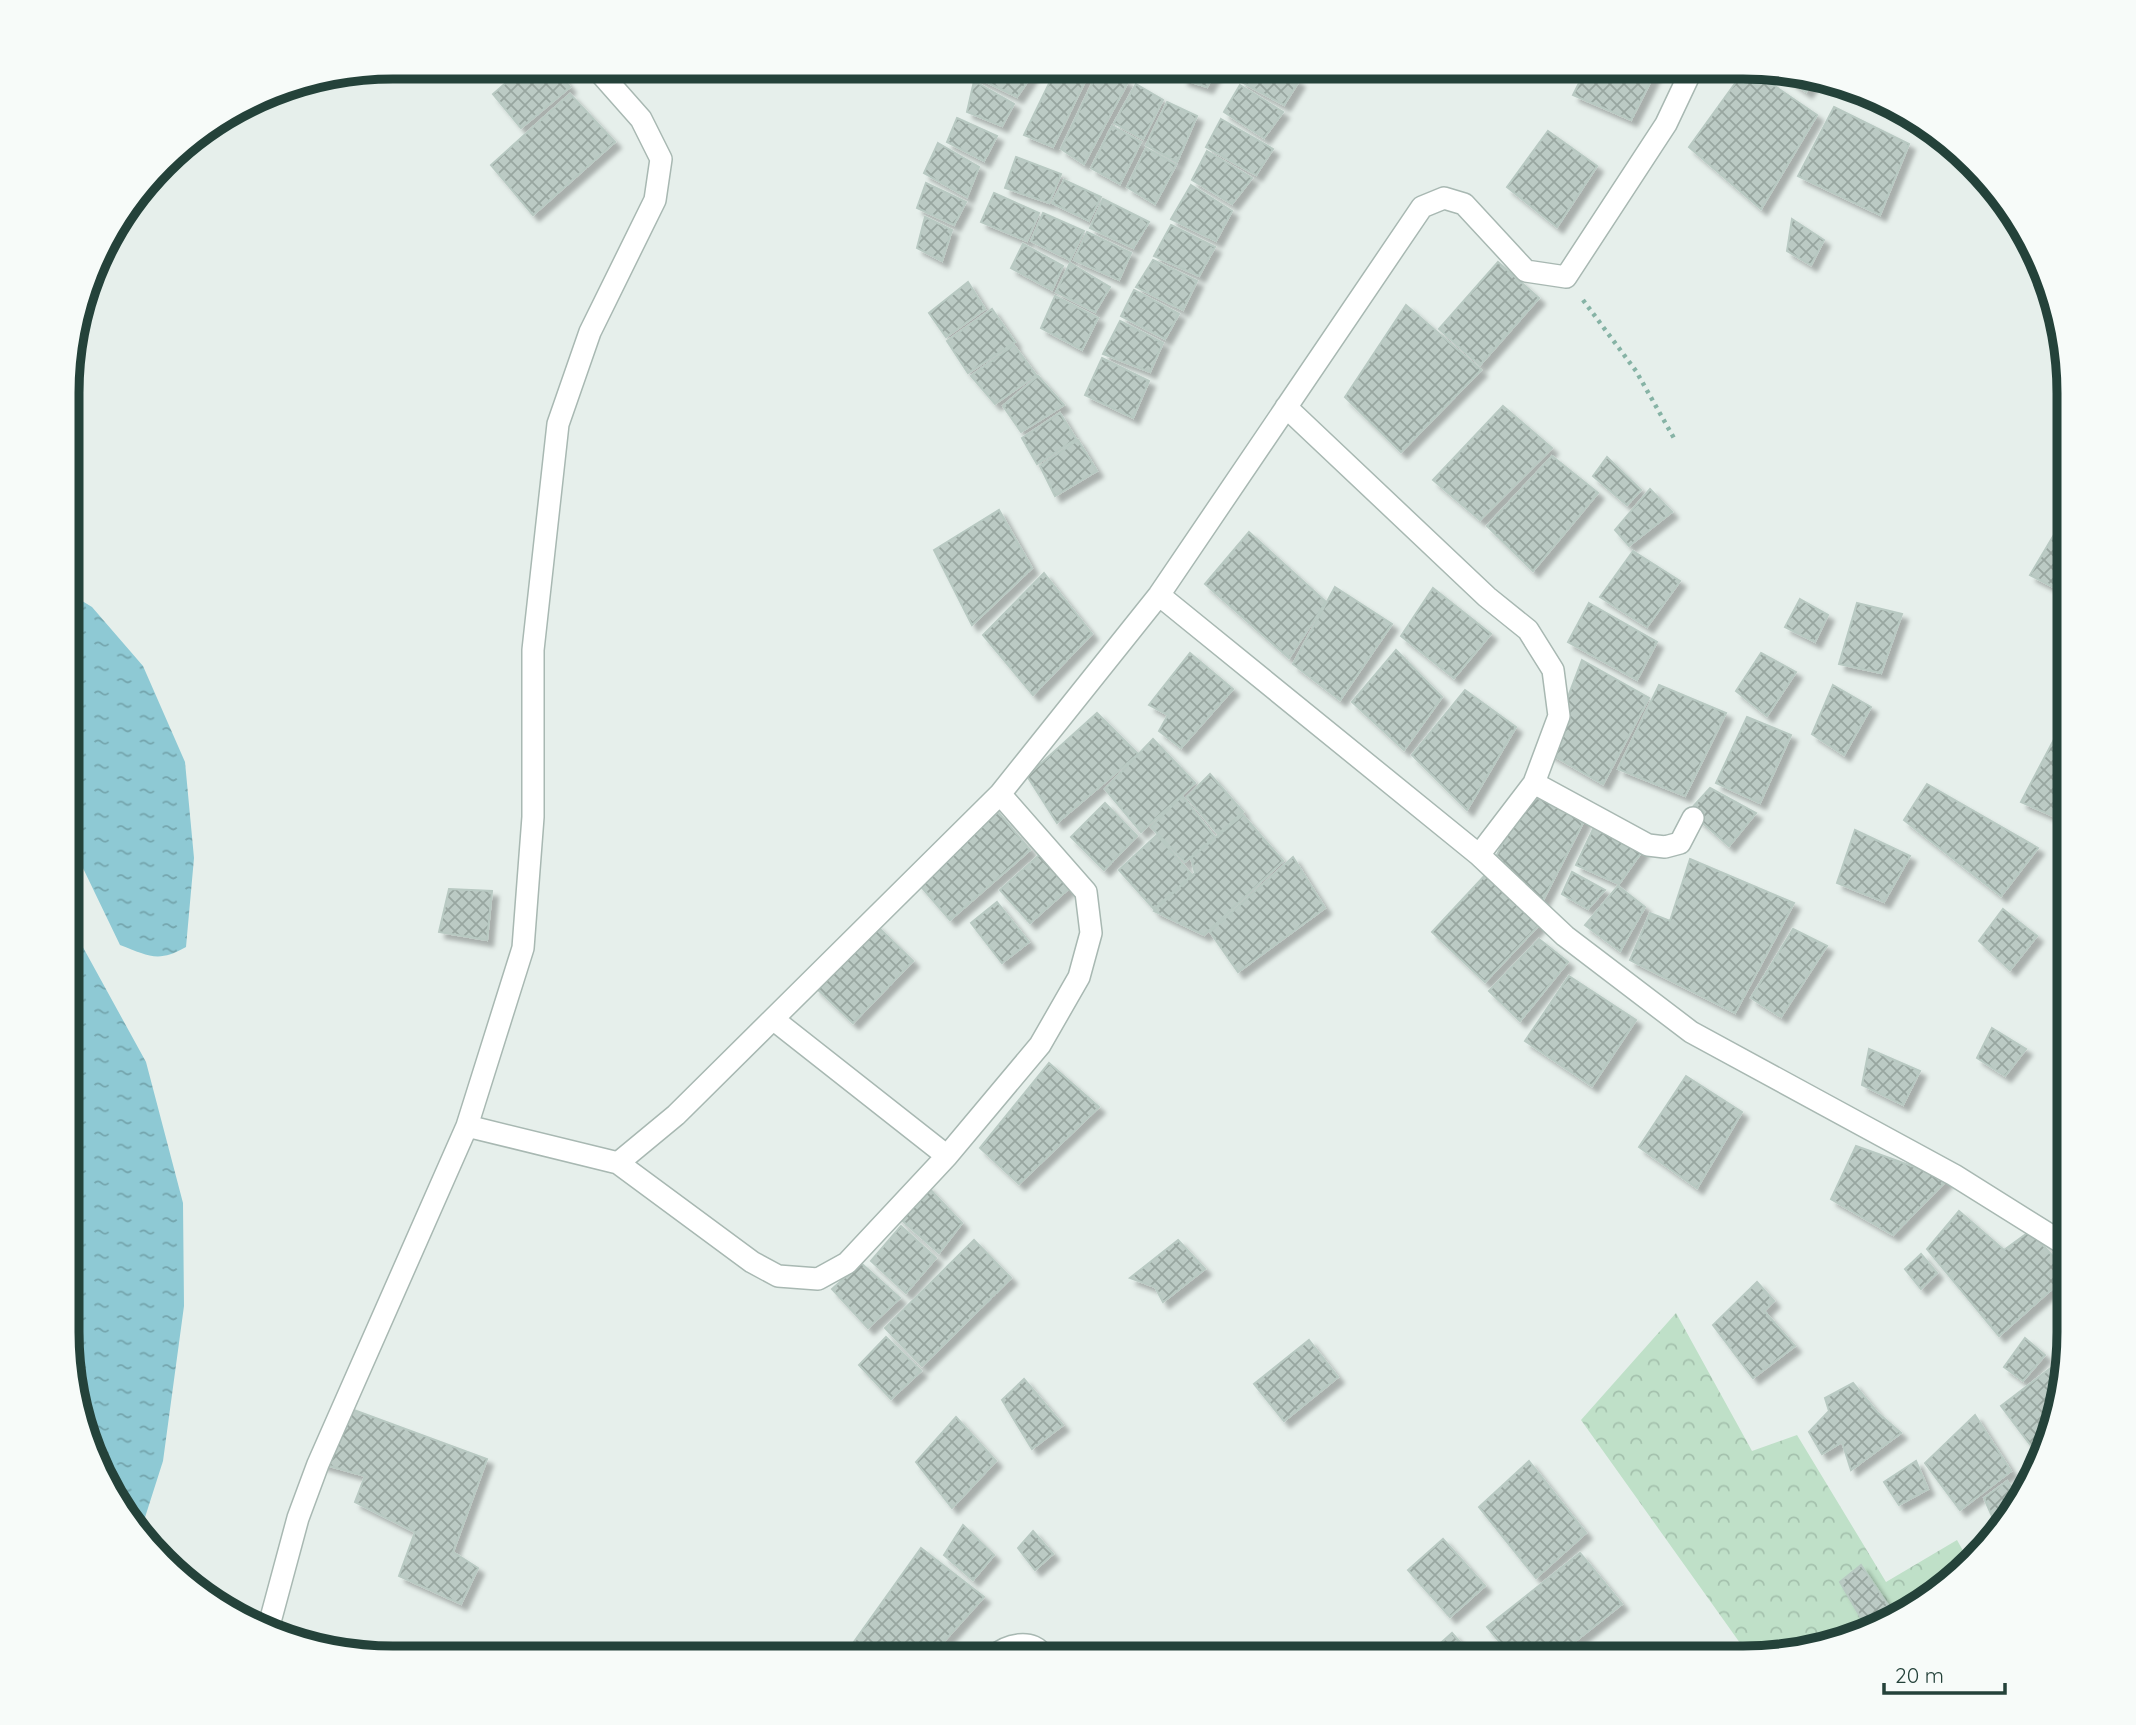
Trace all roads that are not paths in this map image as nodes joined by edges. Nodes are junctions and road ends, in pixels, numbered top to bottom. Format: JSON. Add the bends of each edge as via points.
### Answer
{"nodes":[{"id":1,"x":606,"y":79,"type":"edge"},
{"id":2,"x":1687,"y":79,"type":"edge"},
{"id":3,"x":1286,"y":407,"type":"junction"},
{"id":4,"x":1159,"y":595,"type":"junction"},
{"id":5,"x":1534,"y":783,"type":"junction"},
{"id":6,"x":1000,"y":794,"type":"junction"},
{"id":7,"x":1693,"y":818,"type":"dead end"},
{"id":8,"x":1479,"y":855,"type":"junction"},
{"id":9,"x":773,"y":1019,"type":"junction"},
{"id":10,"x":467,"y":1126,"type":"junction"},
{"id":11,"x":947,"y":1156,"type":"junction"},
{"id":12,"x":618,"y":1163,"type":"junction"},
{"id":13,"x":2057,"y":1239,"type":"edge"},
{"id":14,"x":270,"y":1621,"type":"edge"},
{"id":15,"x":1008,"y":1646,"type":"edge"},
{"id":16,"x":1028,"y":1646,"type":"edge"}],
"edges":[{"from":1,"to":10,"type":"street","via":[[641,119],[660,159],[655,200],[590,332],[558,424],[533,650],[533,817],[523,948]]},
{"from":2,"to":3,"type":"street","via":[[1666,124],[1566,276],[1525,271],[1464,204],[1444,198],[1422,207]]},
{"from":3,"to":4,"type":"street"},
{"from":3,"to":5,"type":"street","via":[[1487,597],[1528,630],[1553,670],[1559,716]]},
{"from":4,"to":6,"type":"street"},
{"from":4,"to":8,"type":"street"},
{"from":5,"to":7,"type":"street","via":[[1648,845],[1680,844]]},
{"from":5,"to":8,"type":"street"},
{"from":6,"to":9,"type":"street"},
{"from":6,"to":11,"type":"street","via":[[1086,892],[1091,933],[1079,977],[1040,1045]]},
{"from":8,"to":13,"type":"street","via":[[1565,936],[1691,1032],[1954,1175]]},
{"from":9,"to":11,"type":"street"},
{"from":9,"to":12,"type":"street","via":[[676,1115]]},
{"from":10,"to":12,"type":"street"},
{"from":10,"to":14,"type":"street","via":[[318,1464]]},
{"from":11,"to":12,"type":"street","via":[[847,1263],[818,1279],[778,1276],[752,1262]]},
{"from":15,"to":16,"type":"street"}]}
